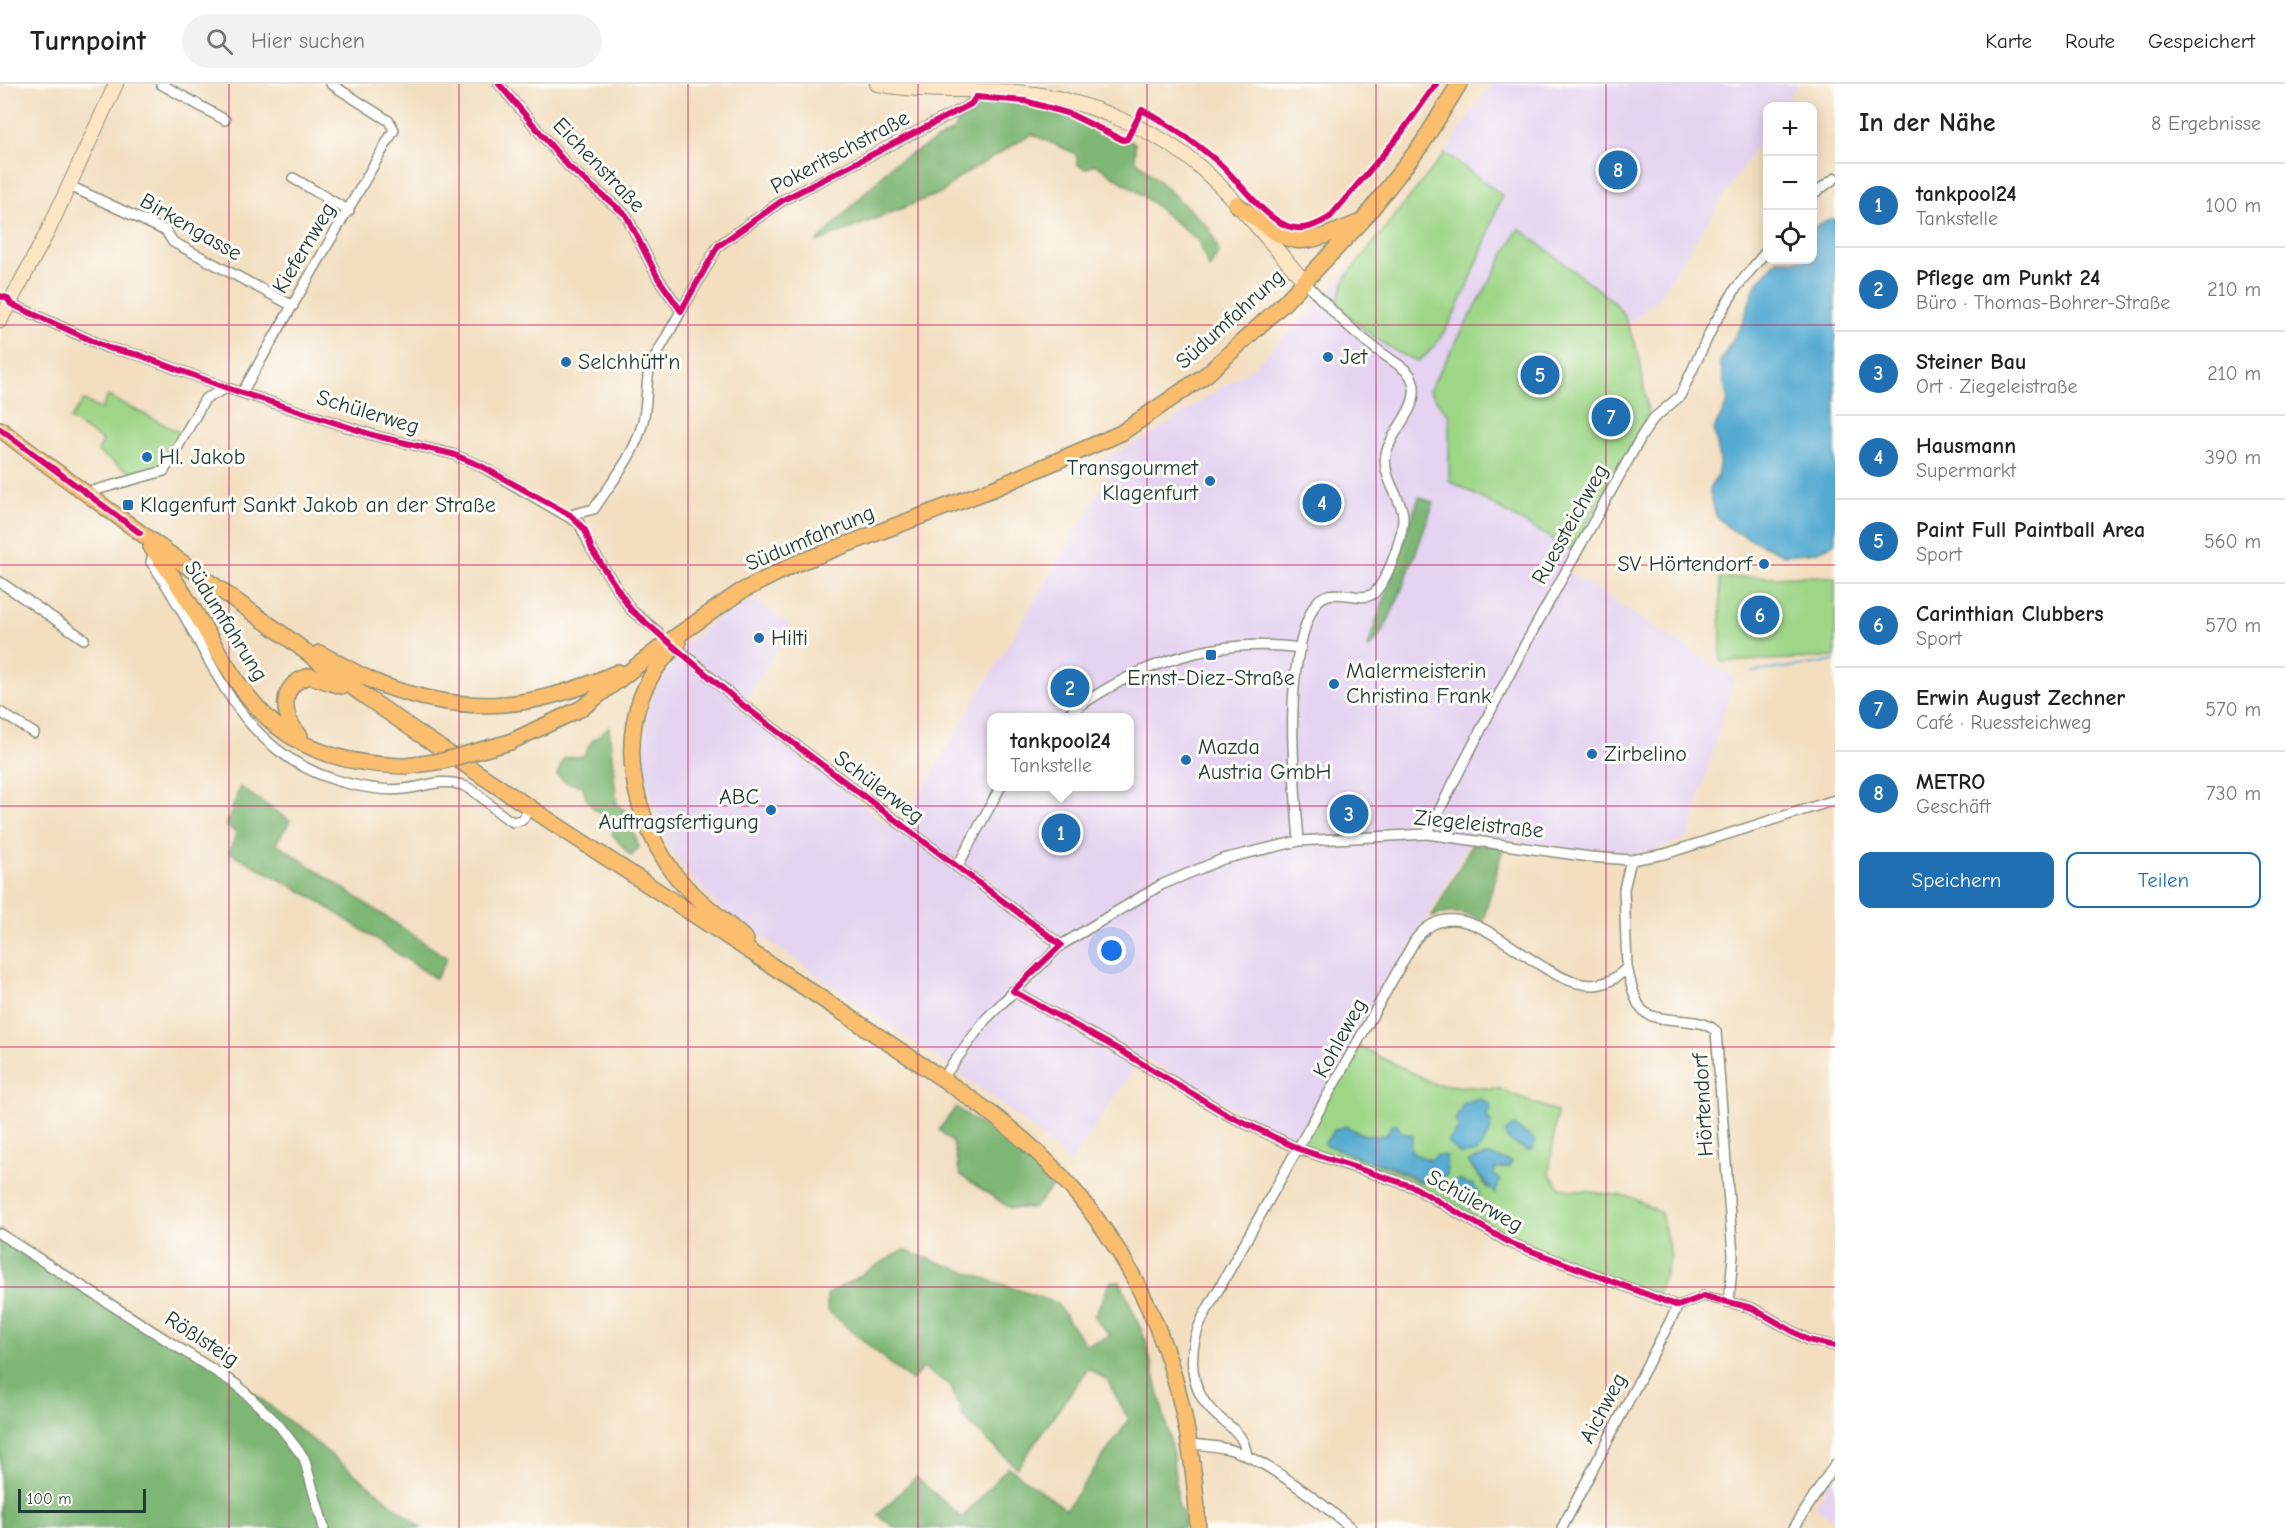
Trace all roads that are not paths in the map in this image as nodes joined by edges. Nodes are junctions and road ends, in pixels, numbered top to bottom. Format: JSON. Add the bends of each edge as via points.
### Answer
{"nodes":[{"id":1,"x":116,"y":84,"type":"edge"},
{"id":2,"x":161,"y":84,"type":"edge"},
{"id":3,"x":331,"y":84,"type":"edge"},
{"id":4,"x":499,"y":84,"type":"edge"},
{"id":5,"x":877,"y":84,"type":"edge"},
{"id":6,"x":1459,"y":84,"type":"edge"},
{"id":7,"x":979,"y":90,"type":"junction"},
{"id":8,"x":225,"y":120,"type":"dead end"},
{"id":9,"x":294,"y":178,"type":"dead end"},
{"id":10,"x":1835,"y":178,"type":"edge"},
{"id":11,"x":70,"y":186,"type":"junction"},
{"id":12,"x":1817,"y":191,"type":"edge"},
{"id":13,"x":1236,"y":204,"type":"junction"},
{"id":14,"x":349,"y":211,"type":"junction"},
{"id":15,"x":1363,"y":220,"type":"junction"},
{"id":16,"x":1763,"y":254,"type":"edge"},
{"id":17,"x":1305,"y":282,"type":"junction"},
{"id":18,"x":11,"y":304,"type":"junction"},
{"id":19,"x":292,"y":306,"type":"junction"},
{"id":20,"x":681,"y":311,"type":"junction"},
{"id":21,"x":0,"y":321,"type":"edge"},
{"id":22,"x":202,"y":379,"type":"junction"},
{"id":23,"x":227,"y":388,"type":"junction"},
{"id":24,"x":243,"y":391,"type":"junction"},
{"id":25,"x":205,"y":399,"type":"junction"},
{"id":26,"x":0,"y":429,"type":"edge"},
{"id":27,"x":85,"y":494,"type":"junction"},
{"id":28,"x":594,"y":509,"type":"junction"},
{"id":29,"x":570,"y":515,"type":"junction"},
{"id":30,"x":585,"y":530,"type":"junction"},
{"id":31,"x":140,"y":533,"type":"junction"},
{"id":32,"x":154,"y":551,"type":"junction"},
{"id":33,"x":0,"y":582,"type":"edge"},
{"id":34,"x":717,"y":608,"type":"junction"},
{"id":35,"x":658,"y":632,"type":"dead end"},
{"id":36,"x":283,"y":635,"type":"junction"},
{"id":37,"x":84,"y":639,"type":"dead end"},
{"id":38,"x":1301,"y":648,"type":"junction"},
{"id":39,"x":681,"y":652,"type":"dead end"},
{"id":40,"x":643,"y":662,"type":"junction"},
{"id":41,"x":366,"y":697,"type":"junction"},
{"id":42,"x":0,"y":712,"type":"edge"},
{"id":43,"x":1069,"y":713,"type":"edge"},
{"id":44,"x":34,"y":733,"type":"dead end"},
{"id":45,"x":310,"y":747,"type":"junction"},
{"id":46,"x":998,"y":791,"type":"edge"},
{"id":47,"x":1835,"y":800,"type":"edge"},
{"id":48,"x":530,"y":809,"type":"junction"},
{"id":49,"x":1427,"y":834,"type":"junction"},
{"id":50,"x":1299,"y":841,"type":"junction"},
{"id":51,"x":1631,"y":860,"type":"junction"},
{"id":52,"x":957,"y":867,"type":"junction"},
{"id":53,"x":1061,"y":945,"type":"junction"},
{"id":54,"x":1627,"y":967,"type":"junction"},
{"id":55,"x":779,"y":970,"type":"junction"},
{"id":56,"x":1013,"y":991,"type":"junction"},
{"id":57,"x":942,"y":1079,"type":"junction"},
{"id":58,"x":1299,"y":1149,"type":"junction"},
{"id":59,"x":0,"y":1234,"type":"edge"},
{"id":60,"x":1729,"y":1302,"type":"junction"},
{"id":61,"x":1678,"y":1306,"type":"junction"},
{"id":62,"x":1835,"y":1346,"type":"edge"},
{"id":63,"x":1191,"y":1444,"type":"junction"},
{"id":64,"x":1247,"y":1456,"type":"junction"},
{"id":65,"x":1835,"y":1464,"type":"edge"},
{"id":66,"x":324,"y":1528,"type":"edge"},
{"id":67,"x":1198,"y":1528,"type":"edge"},
{"id":68,"x":1351,"y":1528,"type":"edge"},
{"id":69,"x":1562,"y":1528,"type":"edge"},
{"id":70,"x":1794,"y":1528,"type":"edge"}],
"edges":[{"from":1,"to":11,"type":"main road"},
{"from":2,"to":8,"type":"street"},
{"from":3,"to":14,"type":"street","name":"Kiefernweg","via":[[393,125],[393,135]]},
{"from":4,"to":20,"type":"street","name":"Eichenstraße","via":[[569,167],[626,215],[658,278]]},
{"from":5,"to":7,"type":"main road"},
{"from":6,"to":15,"type":"main road","name":"Südumfahrung","via":[[1422,144]]},
{"from":7,"to":13,"type":"main road","via":[[1028,93],[1124,121],[1200,167]]},
{"from":7,"to":20,"type":"street","name":"Pokeritschstraße","via":[[971,104],[783,200],[718,246]]},
{"from":9,"to":14,"type":"street"},
{"from":10,"to":12,"type":"street"},
{"from":11,"to":18,"type":"main road"},
{"from":11,"to":19,"type":"street","name":"Birkengasse","via":[[166,231],[173,242]]},
{"from":13,"to":15,"type":"main road","via":[[1297,242],[1319,239]]},
{"from":13,"to":17,"type":"main road"},
{"from":14,"to":19,"type":"street","name":"Kiefernweg"},
{"from":15,"to":17,"type":"main road","name":"Südumfahrung"},
{"from":16,"to":49,"type":"street","name":"Ruessteichweg","via":[[1714,324],[1680,396],[1653,419],[1641,437],[1521,652]]},
{"from":17,"to":34,"type":"main road","name":"Südumfahrung","via":[[1207,374],[1121,433],[995,488],[795,564]]},
{"from":17,"to":38,"type":"street","via":[[1358,336],[1405,370],[1414,389],[1413,402],[1386,454],[1386,473],[1404,526],[1389,566],[1376,592],[1366,597],[1331,593],[1319,600],[1311,612]]},
{"from":18,"to":21,"type":"main road"},
{"from":18,"to":22,"type":"street","name":"Schülerweg","via":[[108,348],[139,355]]},
{"from":19,"to":24,"type":"street","name":"Kiefernweg"},
{"from":20,"to":28,"type":"street","name":"Pokeritschstraße","via":[[650,366],[637,441]]},
{"from":22,"to":23,"type":"street","name":"Schülerweg"},
{"from":22,"to":25,"type":"street"},
{"from":23,"to":24,"type":"street","name":"Schülerweg"},
{"from":23,"to":25,"type":"street"},
{"from":24,"to":29,"type":"street","name":"Schülerweg","via":[[376,436],[452,454]]},
{"from":25,"to":27,"type":"street","via":[[164,471]]},
{"from":26,"to":27,"type":"main road"},
{"from":27,"to":31,"type":"main road"},
{"from":28,"to":29,"type":"street"},
{"from":28,"to":30,"type":"street","name":"Pokeritschstraße"},
{"from":29,"to":30,"type":"street","name":"Schülerweg"},
{"from":30,"to":35,"type":"street","name":"Schülerweg","via":[[592,550],[631,610]]},
{"from":31,"to":32,"type":"main road","name":"Südumfahrung"},
{"from":31,"to":36,"type":"main road"},
{"from":32,"to":45,"type":"main road","name":"Südumfahrung","via":[[185,592],[251,704]]},
{"from":32,"to":48,"type":"street","via":[[151,562],[183,609],[233,705],[263,738],[292,760],[324,776],[367,787],[405,789],[441,781],[462,785],[513,822],[522,820]]},
{"from":33,"to":37,"type":"street"},
{"from":34,"to":40,"type":"main road","name":"Südumfahrung"},
{"from":34,"to":55,"type":"main road","via":[[672,650],[639,701],[631,745],[635,790],[644,824],[676,876]]},
{"from":36,"to":40,"type":"main road","via":[[384,686],[442,703],[504,706],[553,698]]},
{"from":36,"to":41,"type":"main road"},
{"from":38,"to":43,"type":"street","via":[[1256,644],[1181,656],[1128,675]]},
{"from":38,"to":50,"type":"street","via":[[1292,741]]},
{"from":39,"to":52,"type":"street","name":"Schülerweg","via":[[740,703]]},
{"from":40,"to":45,"type":"main road","name":"Südumfahrung","bridge":true,"via":[[582,708],[510,742],[442,761],[407,766],[353,761]]},
{"from":41,"to":45,"type":"main road","name":"Südumfahrung","via":[[322,678],[310,676],[292,684],[285,713],[289,724]]},
{"from":41,"to":48,"type":"main road"},
{"from":42,"to":44,"type":"street"},
{"from":46,"to":52,"type":"street"},
{"from":47,"to":51,"type":"street","name":"Ziegeleistraße","via":[[1665,854]]},
{"from":48,"to":55,"type":"main road"},
{"from":49,"to":50,"type":"street","name":"Ziegeleistraße"},
{"from":49,"to":51,"type":"street","name":"Ziegeleistraße"},
{"from":50,"to":53,"type":"street","name":"Ziegeleistraße","via":[[1197,868],[1130,902]]},
{"from":51,"to":54,"type":"street","via":[[1624,889]]},
{"from":52,"to":53,"type":"street","name":"Schülerweg"},
{"from":53,"to":56,"type":"street","name":"Ziegeleistraße"},
{"from":54,"to":58,"type":"street","name":"Kohleweg","via":[[1610,982],[1585,984],[1553,973],[1472,924],[1450,920],[1428,926],[1415,940]]},
{"from":54,"to":60,"type":"street","name":"Hörtendorf","via":[[1644,1012],[1653,1018],[1702,1023],[1716,1031],[1733,1256]]},
{"from":55,"to":57,"type":"main road"},
{"from":56,"to":57,"type":"street","name":"Ziegeleistraße","via":[[985,1020]]},
{"from":56,"to":58,"type":"street","name":"Schülerweg","via":[[1228,1115]]},
{"from":57,"to":63,"type":"main road","via":[[1026,1140],[1099,1221],[1142,1290],[1165,1343]]},
{"from":58,"to":61,"type":"street","name":"Schülerweg","via":[[1414,1187],[1510,1244]]},
{"from":58,"to":64,"type":"street","name":"Kohleweg","via":[[1193,1341],[1192,1366],[1198,1391],[1214,1413],[1239,1433]]},
{"from":59,"to":66,"type":"street","name":"Rößlsteig","via":[[237,1385],[278,1424],[304,1458]]},
{"from":60,"to":61,"type":"street","via":[[1704,1296]]},
{"from":60,"to":62,"type":"street","via":[[1752,1308],[1808,1340]]},
{"from":61,"to":69,"type":"street","name":"Aichweg"},
{"from":63,"to":64,"type":"street"},
{"from":63,"to":67,"type":"main road"},
{"from":64,"to":68,"type":"street","via":[[1325,1506]]},
{"from":65,"to":70,"type":"street"}]}
